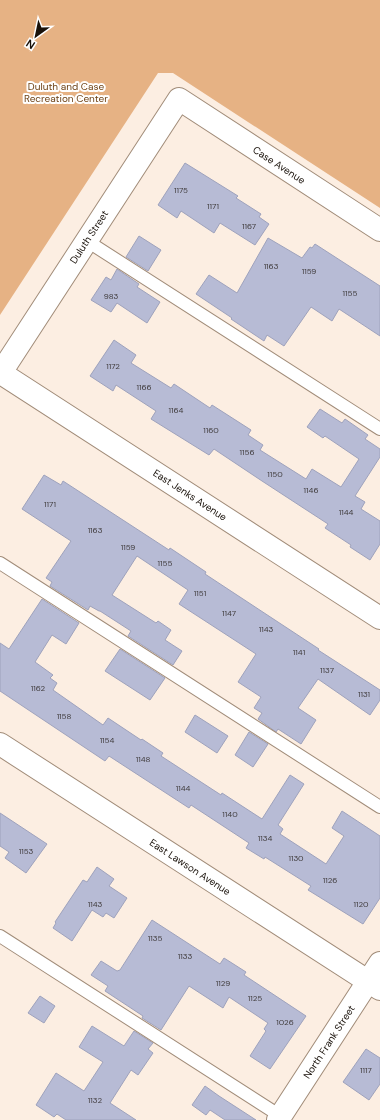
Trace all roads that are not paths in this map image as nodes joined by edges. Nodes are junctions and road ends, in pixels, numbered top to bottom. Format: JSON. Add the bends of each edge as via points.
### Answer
{"nodes":[{"id":1,"x":179,"y":100,"type":"joint"},
{"id":2,"x":380,"y":230,"type":"edge"},
{"id":3,"x":87,"y":240,"type":"junction"},
{"id":4,"x":0,"y":373,"type":"edge"},
{"id":5,"x":380,"y":429,"type":"edge"},
{"id":6,"x":0,"y":563,"type":"edge"},
{"id":7,"x":380,"y":618,"type":"edge"},
{"id":8,"x":0,"y":744,"type":"edge"},
{"id":9,"x":380,"y":806,"type":"edge"},
{"id":10,"x":0,"y":936,"type":"edge"},
{"id":11,"x":380,"y":963,"type":"edge"},
{"id":12,"x":374,"y":985,"type":"edge"},
{"id":13,"x":281,"y":1119,"type":"edge"}],
"edges":[{"from":1,"to":2,"type":"street","name":"Case Avenue"},
{"from":1,"to":3,"type":"street","name":"Duluth Street"},
{"from":3,"to":4,"type":"street","name":"Duluth Street"},
{"from":3,"to":5,"type":"lane"},
{"from":4,"to":7,"type":"street","name":"East Jenks Avenue"},
{"from":6,"to":9,"type":"lane"},
{"from":8,"to":12,"type":"street","name":"East Lawson Avenue"},
{"from":10,"to":13,"type":"lane"},
{"from":11,"to":12,"type":"street","name":"North Frank Street"},
{"from":12,"to":13,"type":"street","name":"North Frank Street"}]}
